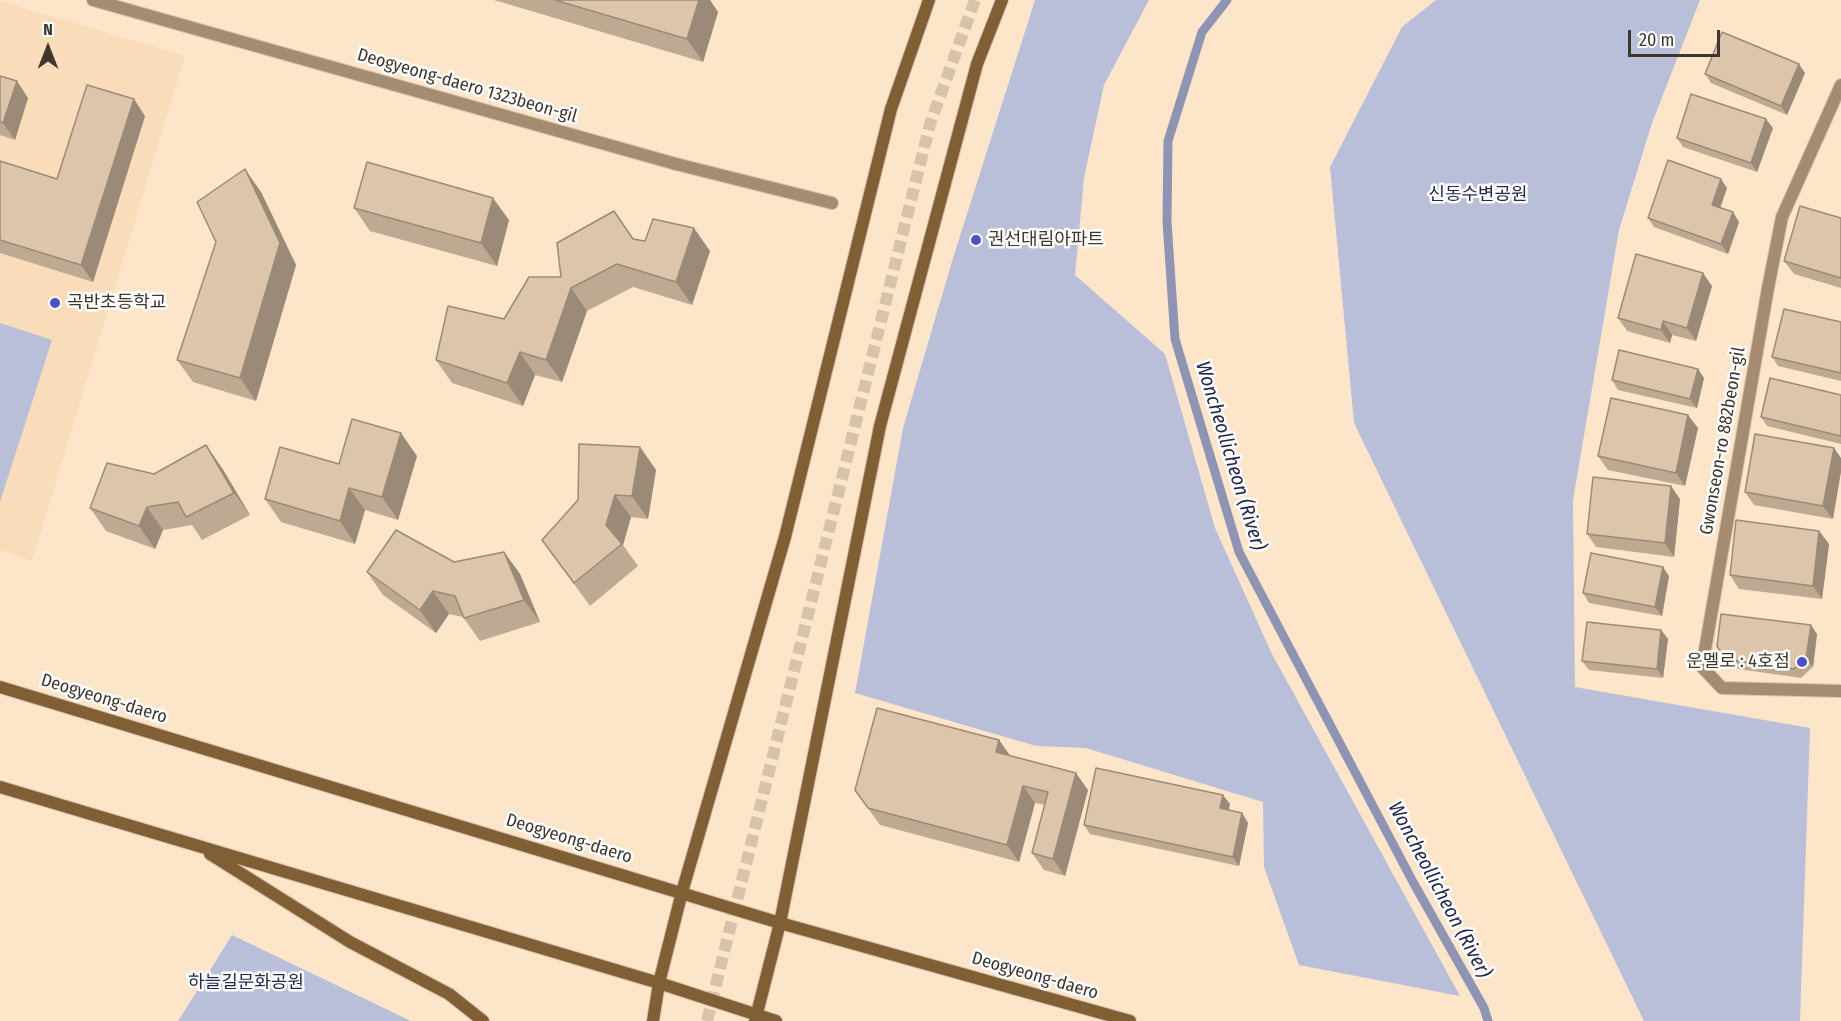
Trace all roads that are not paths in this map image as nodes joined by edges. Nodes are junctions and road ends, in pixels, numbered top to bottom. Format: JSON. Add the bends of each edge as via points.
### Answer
{"nodes":[{"id":1,"x":93,"y":0,"type":"edge"},
{"id":2,"x":929,"y":0,"type":"edge"},
{"id":3,"x":1002,"y":0,"type":"edge"},
{"id":4,"x":1841,"y":85,"type":"edge"},
{"id":5,"x":832,"y":203,"type":"dead end"},
{"id":6,"x":0,"y":687,"type":"edge"},
{"id":7,"x":1841,"y":691,"type":"edge"},
{"id":8,"x":0,"y":787,"type":"edge"},
{"id":9,"x":196,"y":845,"type":"junction"},
{"id":10,"x":682,"y":892,"type":"junction"},
{"id":11,"x":780,"y":923,"type":"junction"},
{"id":12,"x":659,"y":983,"type":"junction"},
{"id":13,"x":756,"y":1018,"type":"edge"},
{"id":14,"x":483,"y":1021,"type":"edge"},
{"id":15,"x":652,"y":1021,"type":"edge"},
{"id":16,"x":776,"y":1021,"type":"edge"},
{"id":17,"x":1130,"y":1021,"type":"edge"}],
"edges":[{"from":1,"to":5,"type":"street","name":"Deogyeong-daero 1323beon-gil","via":[[676,164]]},
{"from":2,"to":10,"type":"main road","via":[[891,110],[785,537]]},
{"from":3,"to":11,"type":"main road","via":[[977,64],[880,426]]},
{"from":4,"to":7,"type":"street","name":"Gwonseon-ro 882beon-gil","via":[[1782,217],[1702,667],[1722,688]]},
{"from":6,"to":10,"type":"main road","name":"Deogyeong-daero"},
{"from":8,"to":9,"type":"main road"},
{"from":9,"to":12,"type":"main road"},
{"from":9,"to":14,"type":"main road","via":[[350,942],[449,994]]},
{"from":10,"to":11,"type":"main road","name":"Deogyeong-daero"},
{"from":10,"to":12,"type":"main road"},
{"from":11,"to":13,"type":"main road"},
{"from":11,"to":17,"type":"main road","name":"Deogyeong-daero"},
{"from":12,"to":13,"type":"main road"},
{"from":12,"to":15,"type":"main road"},
{"from":13,"to":16,"type":"main road"}]}
